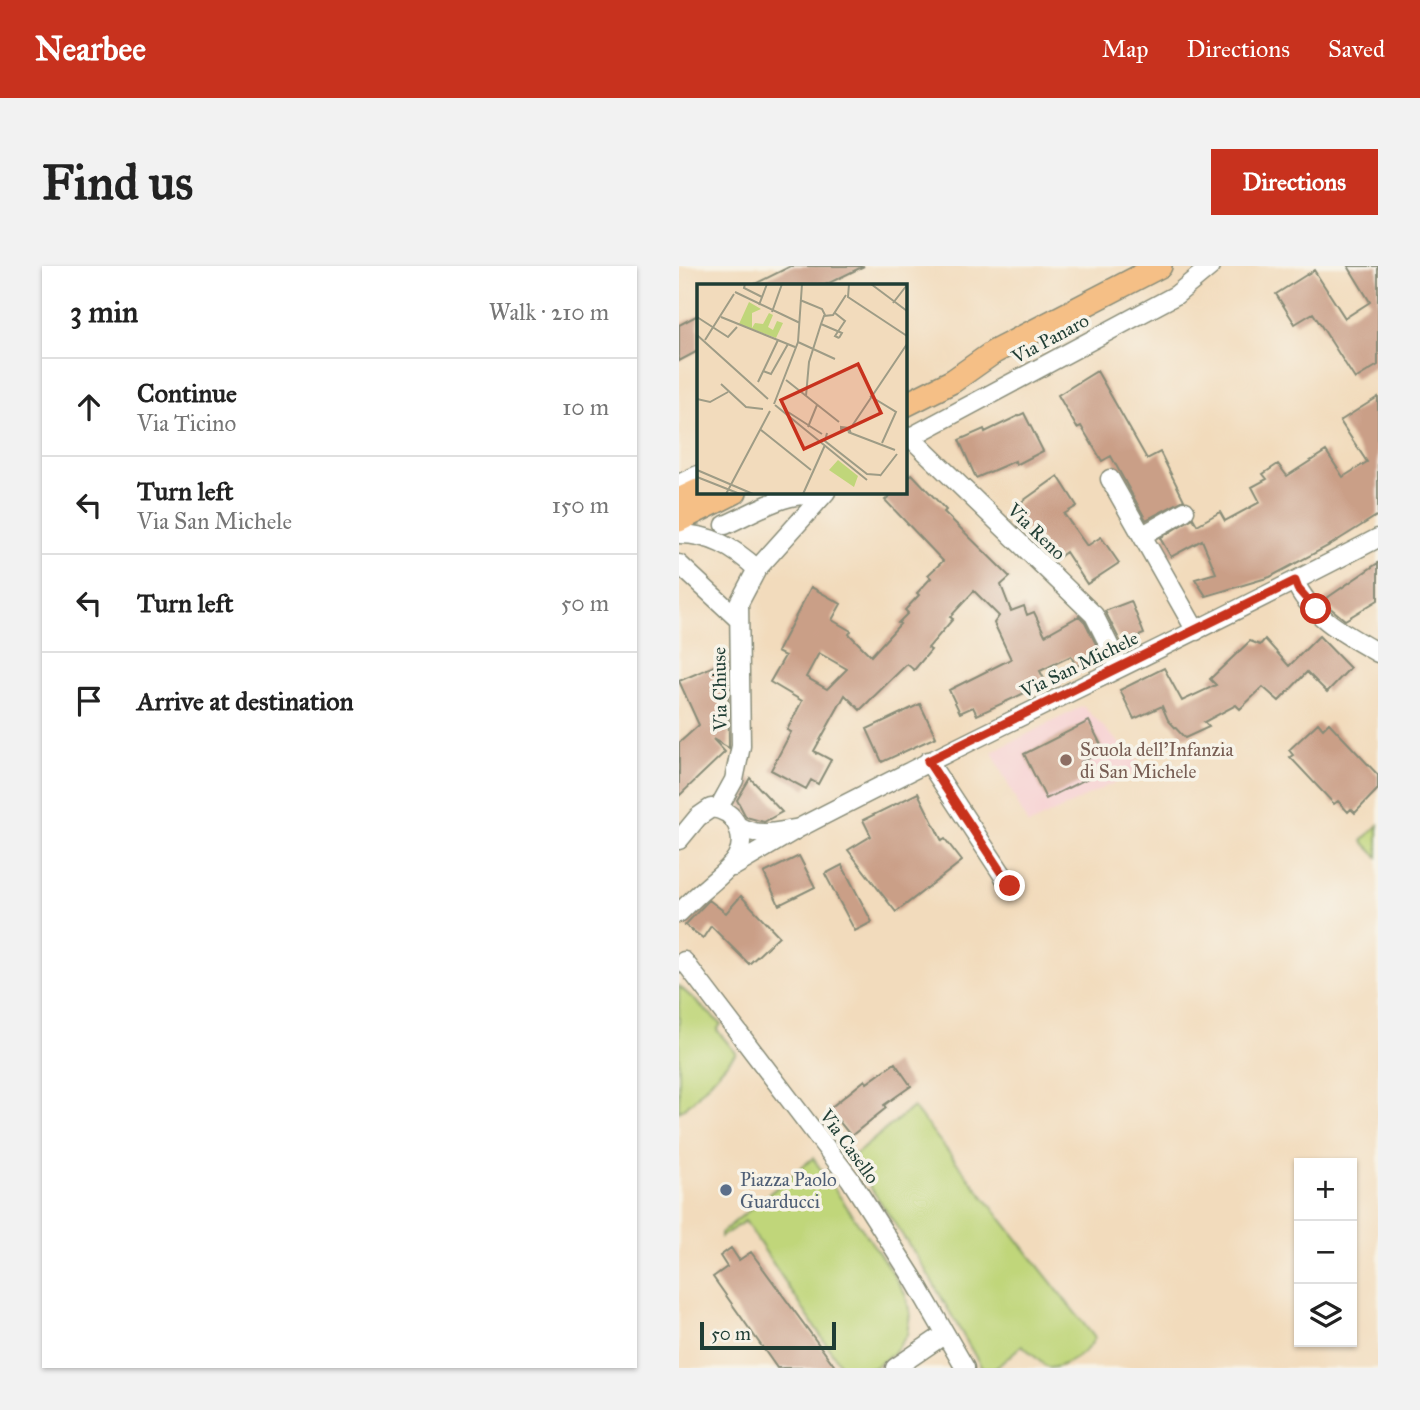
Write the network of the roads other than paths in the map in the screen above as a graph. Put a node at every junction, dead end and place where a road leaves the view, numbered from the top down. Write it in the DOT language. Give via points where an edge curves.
graph roads {
  1 [pos="1211,266"];
  2 [pos="1156,267"];
  3 [pos="993,352"];
  4 [pos="907,388"];
  5 [pos="907,404"];
  6 [pos="907,438"];
  7 [pos="697,475"];
  8 [pos="1110,480"];
  9 [pos="679,484"];
  10 [pos="697,491"];
  11 [pos="731,494"];
  12 [pos="801,494"];
  13 [pos="824,494"];
  14 [pos="679,500"];
  15 [pos="1185,511"];
  16 [pos="679,520"];
  17 [pos="725,525"];
  18 [pos="679,534"];
  19 [pos="1143,535"];
  20 [pos="1378,538"];
  21 [pos="679,565"];
  22 [pos="757,569"];
  23 [pos="1295,581"];
  24 [pos="738,619"];
  25 [pos="1196,631"];
  26 [pos="1378,653"];
  27 [pos="1120,667"];
  28 [pos="928,761"];
  29 [pos="718,809"];
  30 [pos="738,826"];
  31 [pos="799,828"];
  32 [pos="679,840"];
  33 [pos="724,872"];
  34 [pos="1010,886"];
  35 [pos="679,914"];
  36 [pos="681,955"];
  37 [pos="945,1334"];
  38 [pos="895,1368"];
  39 [pos="965,1368"];
  1 -- 6 [label="street, Via Panaro" via="1176,295"];
  2 -- 3 [label="main road"];
  3 -- 4 [label="main road"];
  3 -- 5 [label="main road" via="953,381"];
  6 -- 27 [label="street, Via Reno" via="1094,615"];
  7 -- 9 [label="street"];
  8 -- 19 [label="street"];
  10 -- 14 [label="main road"];
  11 -- 16 [label="main road"];
  12 -- 17 [label="street"];
  13 -- 22 [label="street"];
  15 -- 19 [label="street"];
  18 -- 22 [label="street" via="723,543"];
  19 -- 25 [label="street"];
  20 -- 23 [label="street, Via San Michele"];
  21 -- 24 [label="street"];
  22 -- 24 [label="street, Via Chiuse" via="742,595"];
  23 -- 25 [label="street, Via San Michele"];
  23 -- 26 [label="street" via="1332,624"];
  24 -- 29 [label="street, Via Chiuse" via="741,746 734,780"];
  25 -- 27 [label="street, Via San Michele"];
  27 -- 28 [label="street, Via San Michele"];
  28 -- 31 [label="street, Via San Michele"];
  28 -- 34 [label="street"];
  29 -- 30 [label="street"];
  29 -- 32 [label="street" via="704,812"];
  30 -- 31 [label="street, Via San Michele" via="754,834"];
  30 -- 33 [label="street" via="740,852"];
  31 -- 33 [label="street, Via San Michele"];
  33 -- 35 [label="street"];
  36 -- 37 [label="street, Via Casello" via="849,1179"];
  37 -- 38 [label="street"];
  37 -- 39 [label="street, Via Casello"];
}
